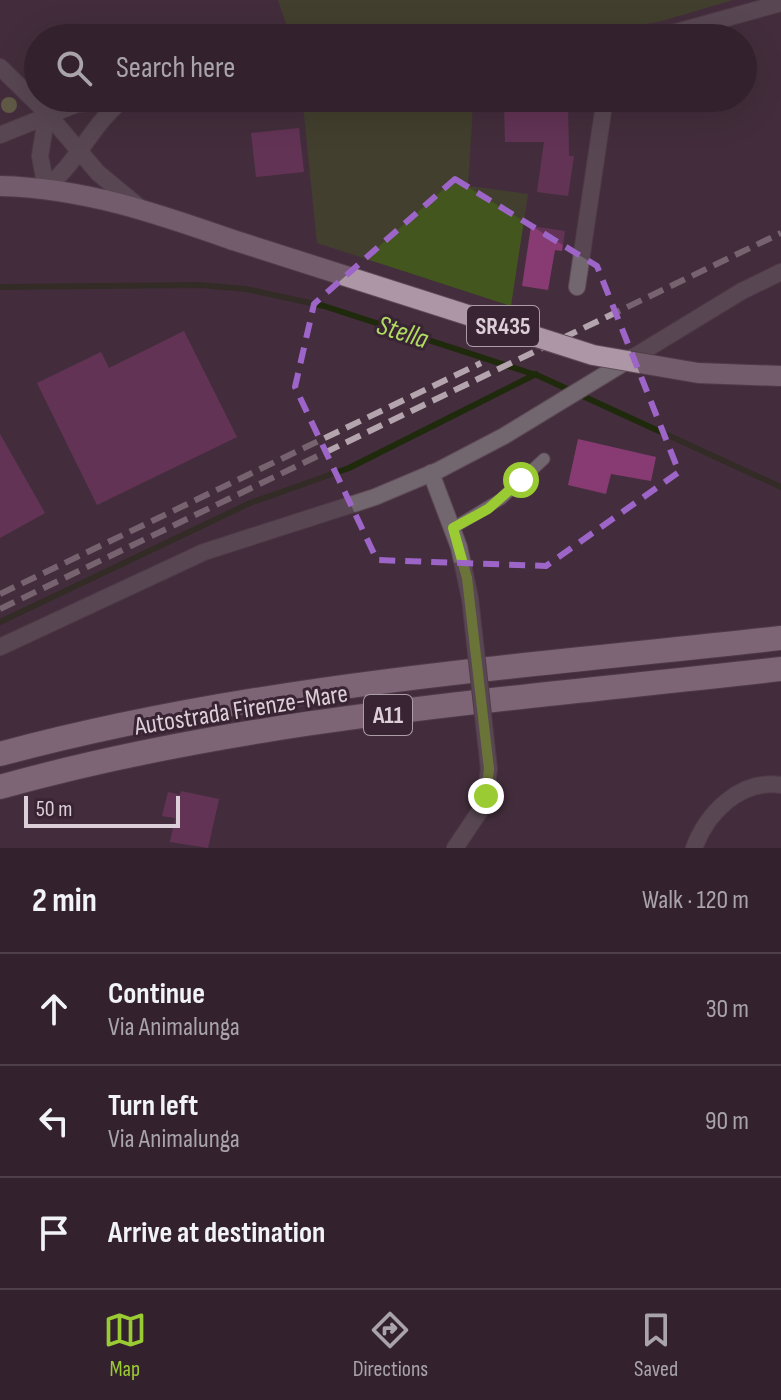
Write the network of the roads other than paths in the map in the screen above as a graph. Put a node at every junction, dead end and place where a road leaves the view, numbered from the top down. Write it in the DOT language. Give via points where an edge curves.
graph roads {
  1 [pos="781,3"];
  2 [pos="705,24"];
  3 [pos="0,67"];
  4 [pos="24,90"];
  5 [pos="50,112"];
  6 [pos="109,112"];
  7 [pos="603,112"];
  8 [pos="47,113"];
  9 [pos="0,135"];
  10 [pos="81,151"];
  11 [pos="0,186"];
  12 [pos="46,188"];
  13 [pos="139,207"];
  14 [pos="781,272"];
  15 [pos="577,287"];
  16 [pos="781,376"];
  17 [pos="544,459"];
  18 [pos="431,473"];
  19 [pos="453,528"];
  20 [pos="781,638"];
  21 [pos="0,647"];
  22 [pos="781,669"];
  23 [pos="0,754"];
  24 [pos="781,785"];
  25 [pos="0,787"];
  26 [pos="455,848"];
  27 [pos="694,848"];
  1 -- 2 [label="street"];
  3 -- 4 [label="street"];
  5 -- 8 [label="street"];
  6 -- 10 [label="street"];
  7 -- 15 [label="street"];
  8 -- 9 [label="street"];
  8 -- 10 [label="street"];
  8 -- 12 [label="street" via="40,156"];
  10 -- 12 [label="street"];
  10 -- 13 [label="street" via="98,173"];
  11 -- 12 [label="main road, SR435"];
  12 -- 13 [label="main road, SR435"];
  13 -- 16 [label="main road, SR435, bridge" via="593,355 698,373"];
  14 -- 18 [label="street" via="504,436"];
  17 -- 19 [label="lane" via="501,499"];
  18 -- 19 [label="street"];
  18 -- 21 [label="street" via="375,497 204,552"];
  19 -- 26 [label="street, bridge" via="470,598 489,769 484,805"];
  20 -- 23 [label="highway, Autostrada Firenze-Mare / A11" via="251,700"];
  22 -- 25 [label="highway, Autostrada Firenze-Mare / A11" via="251,731"];
  24 -- 27 [label="street" via="729,798 711,814"];
}
